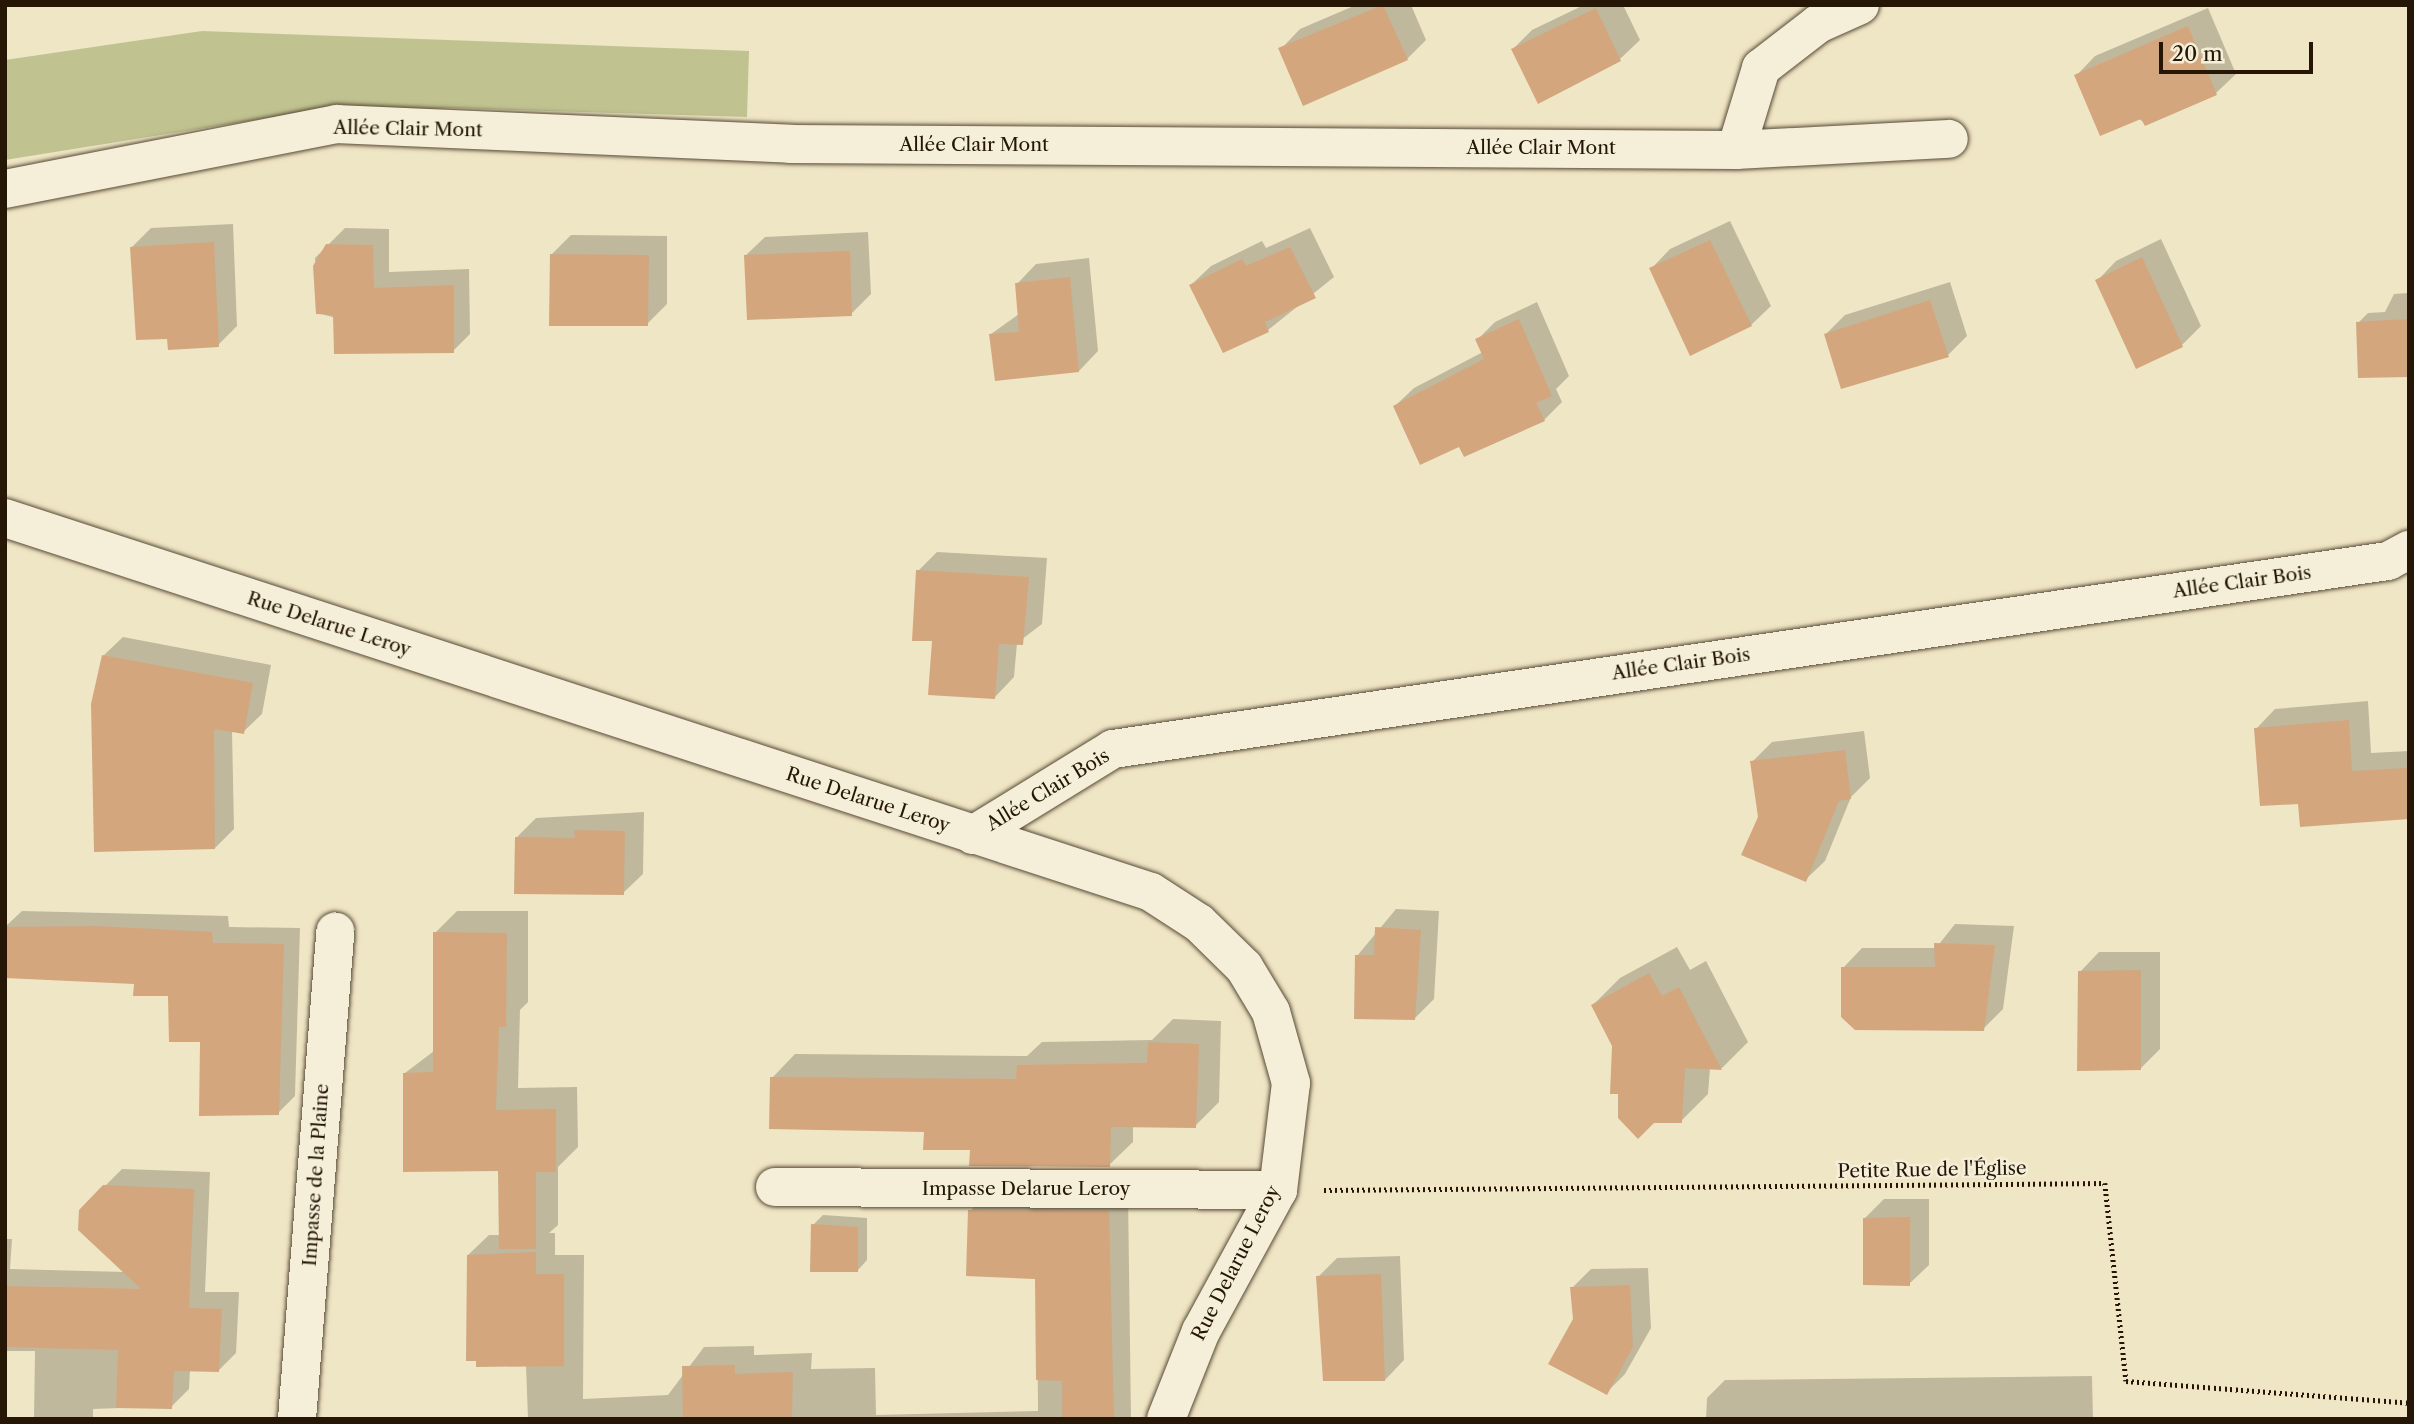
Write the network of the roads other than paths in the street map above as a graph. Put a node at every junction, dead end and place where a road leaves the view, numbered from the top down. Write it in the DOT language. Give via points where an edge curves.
graph roads {
  1 [pos="1860,5"];
  2 [pos="1950,139"];
  3 [pos="1737,149"];
  4 [pos="5,189"];
  5 [pos="5,518"];
  6 [pos="2409,550"];
  7 [pos="973,835"];
  8 [pos="335,931"];
  9 [pos="775,1187"];
  10 [pos="1278,1190"];
  11 [pos="297,1419"];
  12 [pos="1166,1419"];
  1 -- 3 [label="street" via="1818,24 1761,68"];
  2 -- 3 [label="street, Allée Clair Mont"];
  3 -- 4 [label="street, Allée Clair Mont" via="790,144 337,124"];
  5 -- 7 [label="street, Rue Delarue Leroy"];
  6 -- 7 [label="street, Allée Clair Bois" via="2388,561 1113,749"];
  7 -- 10 [label="street, Rue Delarue Leroy" via="1151,892 1199,923 1244,967 1271,1012 1292,1083"];
  8 -- 11 [label="street, Impasse de la Plaine"];
  9 -- 10 [label="street, Impasse Delarue Leroy"];
  10 -- 12 [label="street, Rue Delarue Leroy" via="1201,1331"];
}
